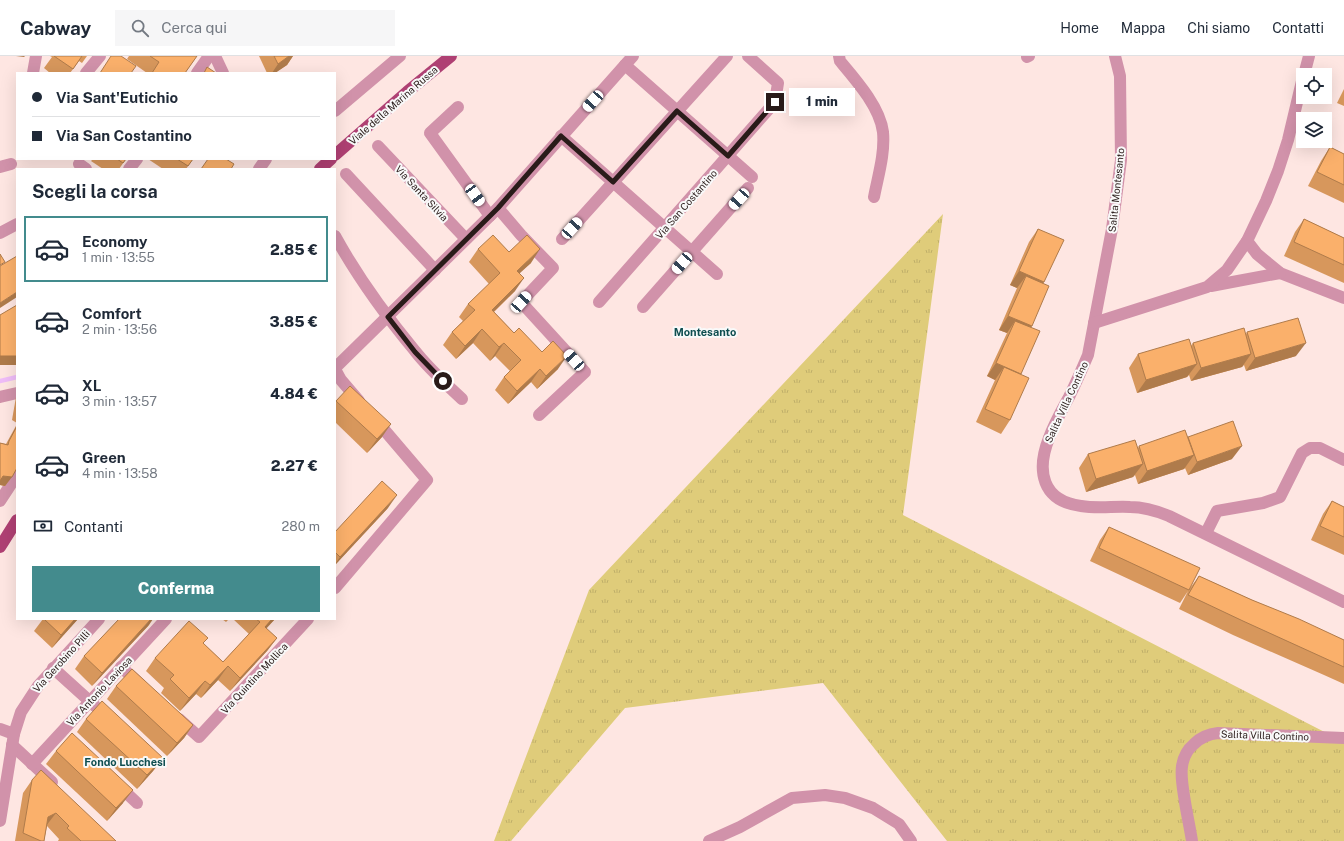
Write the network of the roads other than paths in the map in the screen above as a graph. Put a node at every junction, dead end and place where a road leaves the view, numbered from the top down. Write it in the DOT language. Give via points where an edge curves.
graph roads {
  1 [pos="36,56"];
  2 [pos="100,56"];
  3 [pos="209,56"];
  4 [pos="215,56"];
  5 [pos="399,56"];
  6 [pos="451,56"];
  7 [pos="633,56"];
  8 [pos="727,56"];
  9 [pos="839,56"];
  10 [pos="1116,56"];
  11 [pos="1310,56"];
  12 [pos="749,57"];
  13 [pos="625,65"];
  14 [pos="1306,68"];
  15 [pos="33,72"];
  16 [pos="87,72"];
  17 [pos="198,72"];
  18 [pos="223,72"];
  19 [pos="1296,104"];
  20 [pos="458,107"];
  21 [pos="336,110"];
  22 [pos="677,111"];
  23 [pos="561,136"];
  24 [pos="378,146"];
  25 [pos="336,154"];
  26 [pos="728,156"];
  27 [pos="330,160"];
  28 [pos="321,168"];
  29 [pos="346,174"];
  30 [pos="613,182"];
  31 [pos="874,197"];
  32 [pos="494,212"];
  33 [pos="16,225"];
  34 [pos="665,228"];
  35 [pos="0,234"];
  36 [pos="336,238"];
  37 [pos="466,239"];
  38 [pos="562,239"];
  39 [pos="1247,241"];
  40 [pos="692,252"];
  41 [pos="436,270"];
  42 [pos="1280,273"];
  43 [pos="717,274"];
  44 [pos="1207,287"];
  45 [pos="1344,298"];
  46 [pos="599,302"];
  47 [pos="643,308"];
  48 [pos="388,317"];
  49 [pos="1094,323"];
  50 [pos="336,368"];
  51 [pos="336,371"];
  52 [pos="16,393"];
  53 [pos="0,396"];
  54 [pos="462,399"];
  55 [pos="539,415"];
  56 [pos="1344,460"];
  57 [pos="16,477"];
  58 [pos="0,501"];
  59 [pos="16,522"];
  60 [pos="1206,533"];
  61 [pos="0,548"];
  62 [pos="336,587"];
  63 [pos="1344,602"];
  64 [pos="98,620"];
  65 [pos="164,620"];
  66 [pos="307,620"];
  67 [pos="121,667"];
  68 [pos="53,668"];
  69 [pos="149,692"];
  70 [pos="90,701"];
  71 [pos="101,711"];
  72 [pos="171,712"];
  73 [pos="0,729"];
  74 [pos="1344,738"];
  75 [pos="13,739"];
  76 [pos="32,764"];
  77 [pos="108,776"];
  78 [pos="61,790"];
  79 [pos="137,803"];
  80 [pos="0,821"];
  81 [pos="709,841"];
  82 [pos="911,841"];
  83 [pos="1192,841"];
  1 -- 15 [label="street"];
  2 -- 16 [label="street"];
  3 -- 17 [label="street"];
  4 -- 18 [label="street"];
  5 -- 21 [label="street"];
  6 -- 25 [label="main road, Viale della Marina Russa"];
  7 -- 13 [label="street"];
  8 -- 22 [label="street"];
  9 -- 31 [label="street" via="872,105 883,132 882,158"];
  10 -- 49 [label="street, Salita Montesanto" via="1120,76 1121,160 1112,229"];
  11 -- 14 [label="street"];
  12 -- 26 [label="street, Via San Costantino" via="778,83 775,102"];
  13 -- 22 [label="street"];
  13 -- 23 [label="street"];
  19 -- 39 [label="street" via="1278,171"];
  20 -- 32 [label="street" via="430,133"];
  22 -- 26 [label="street"];
  22 -- 30 [label="street"];
  23 -- 30 [label="street"];
  23 -- 32 [label="street"];
  24 -- 37 [label="street, Via Santa Silvia"];
  26 -- 34 [label="street, Via San Costantino"];
  26 -- 40 [label="street" via="750,182"];
  27 -- 28 [label="main road"];
  29 -- 41 [label="street"];
  30 -- 34 [label="street"];
  30 -- 38 [label="street"];
  32 -- 37 [label="street"];
  32 -- 55 [label="street" via="553,268 521,302 584,372"];
  33 -- 35 [label="street"];
  34 -- 40 [label="street"];
  34 -- 46 [label="street, Via San Costantino"];
  36 -- 48 [label="street"];
  37 -- 41 [label="street"];
  39 -- 42 [label="street" via="1260,257"];
  39 -- 44 [label="street" via="1227,270"];
  40 -- 43 [label="street"];
  40 -- 47 [label="street"];
  41 -- 48 [label="street"];
  42 -- 44 [label="street"];
  42 -- 45 [label="street"];
  44 -- 49 [label="street"];
  48 -- 50 [label="street"];
  48 -- 54 [label="street" via="433,372"];
  49 -- 60 [label="street, Salita Villa Contino" via="1088,355 1081,373 1049,437 1042,462 1046,485 1051,494 1069,504 1094,508 1144,509 1169,516"];
  51 -- 62 [label="street" via="341,380 427,480"];
  52 -- 53 [label="street"];
  56 -- 60 [label="street" via="1320,448 1310,448 1302,453 1280,497 1263,503 1217,511"];
  57 -- 58 [label="street"];
  59 -- 61 [label="main road"];
  60 -- 63 [label="street, Salita Villa Contino"];
  64 -- 68 [label="street, Via Gerobino Pilli"];
  65 -- 67 [label="street, Via Antonio Laviosa"];
  66 -- 72 [label="street, Via Quintino Mollica" via="199,737"];
  67 -- 69 [label="street"];
  67 -- 70 [label="street, Via Antonio Laviosa"];
  68 -- 70 [label="street"];
  68 -- 75 [label="street, Via Gerobino Pilli" via="27,700"];
  70 -- 71 [label="street"];
  70 -- 76 [label="street, Via Antonio Laviosa" via="65,734"];
  73 -- 75 [label="street"];
  74 -- 83 [label="street, Salita Villa Contino" via="1218,733 1196,742 1184,756 1181,769"];
  75 -- 76 [label="street"];
  75 -- 80 [label="street, Via Gerobino Pilli"];
  76 -- 78 [label="street"];
  77 -- 79 [label="street"];
  81 -- 82 [label="street" via="792,798 825,795 845,798 873,808 899,824"];
}
